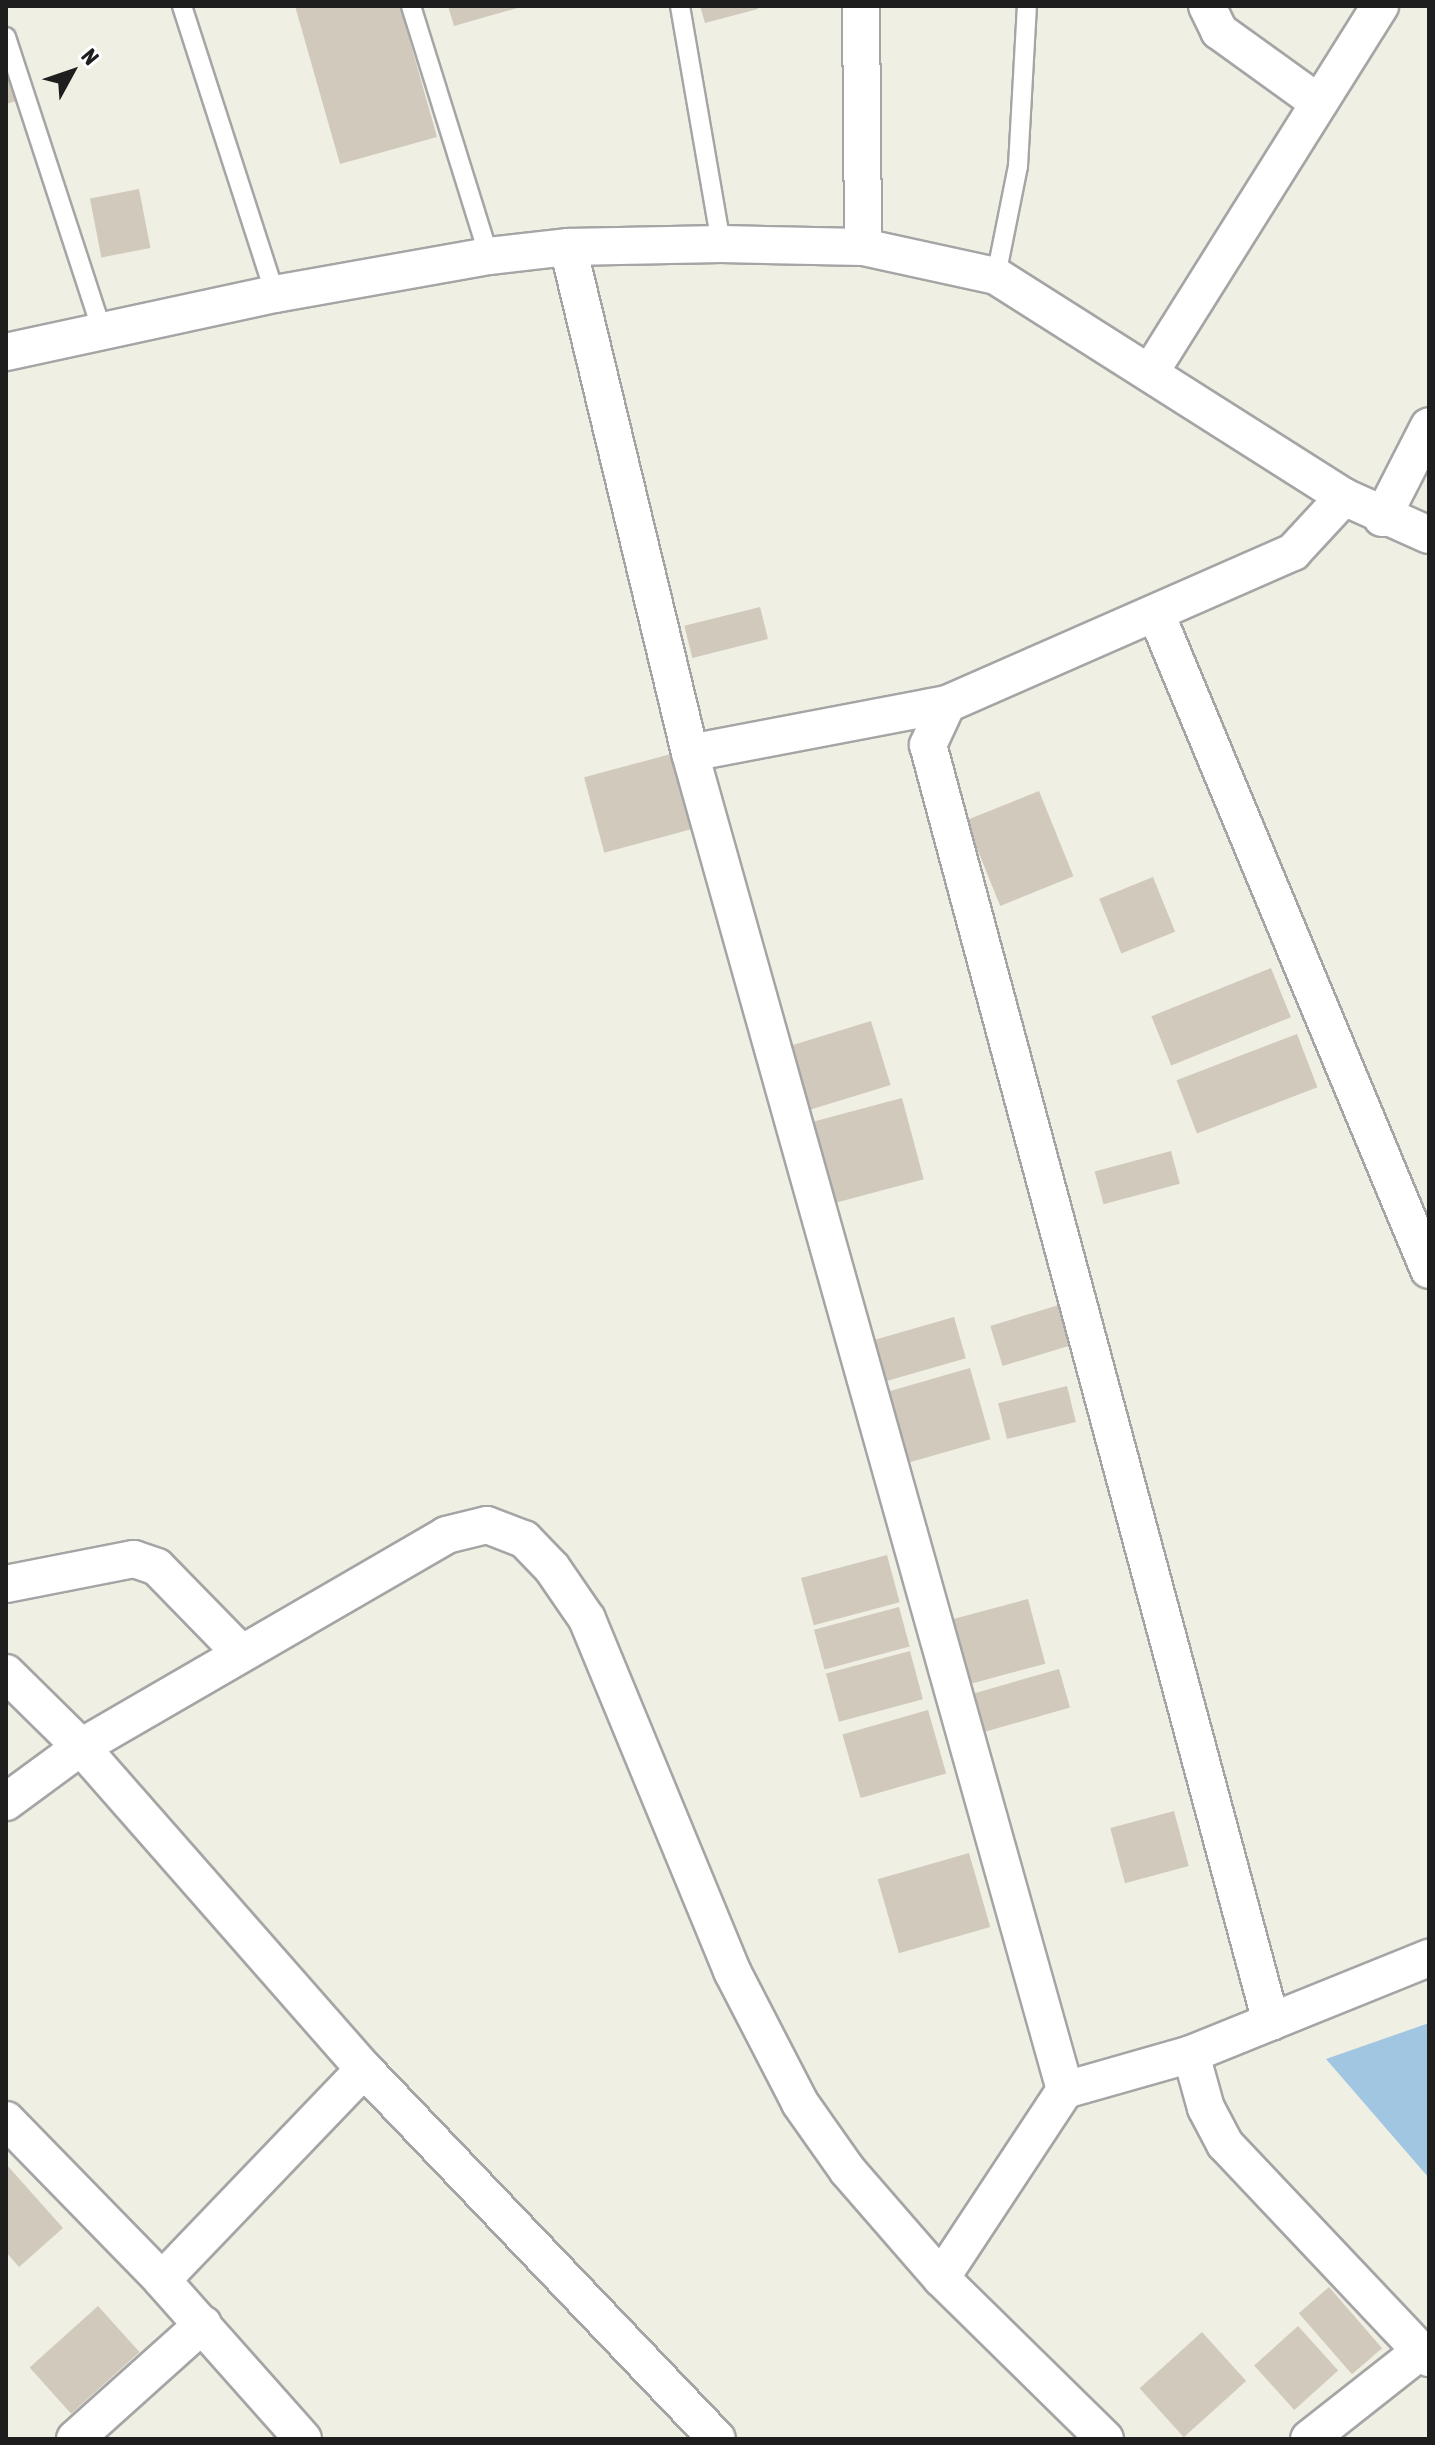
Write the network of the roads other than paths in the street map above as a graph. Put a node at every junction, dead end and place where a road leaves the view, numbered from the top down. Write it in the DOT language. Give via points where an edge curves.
graph roads {
  1 [pos="182,6"];
  2 [pos="411,6"];
  3 [pos="680,6"];
  4 [pos="861,6"];
  5 [pos="1027,6"];
  6 [pos="1207,6"];
  7 [pos="1380,6"];
  8 [pos="6,37"];
  9 [pos="1319,103"];
  10 [pos="721,244"];
  11 [pos="568,247"];
  12 [pos="863,247"];
  13 [pos="489,256"];
  14 [pos="996,276"];
  15 [pos="275,294"];
  16 [pos="102,331"];
  17 [pos="6,352"];
  18 [pos="1151,371"];
  19 [pos="1429,426"];
  20 [pos="1344,497"];
  21 [pos="1382,518"];
  22 [pos="1429,535"];
  23 [pos="1157,616"];
  24 [pos="947,704"];
  25 [pos="690,753"];
  26 [pos="1429,1270"];
  27 [pos="6,1584"];
  28 [pos="240,1652"];
  29 [pos="6,1673"];
  30 [pos="81,1747"];
  31 [pos="6,1802"];
  32 [pos="1429,1958"];
  33 [pos="1271,2022"];
  34 [pos="1191,2054"];
  35 [pos="364,2069"];
  36 [pos="1065,2090"];
  37 [pos="6,2120"];
  38 [pos="941,2278"];
  39 [pos="162,2280"];
  40 [pos="203,2324"];
  41 [pos="1425,2354"];
  42 [pos="75,2439"];
  43 [pos="303,2439"];
  44 [pos="717,2439"];
  45 [pos="1105,2439"];
  46 [pos="1309,2439"];
  1 -- 15 [label="lane"];
  2 -- 13 [label="lane"];
  3 -- 10 [label="lane"];
  4 -- 12 [label="street"];
  5 -- 14 [label="lane" via="1018,166"];
  6 -- 9 [label="street" via="1219,31"];
  7 -- 9 [label="street"];
  8 -- 16 [label="lane"];
  9 -- 18 [label="street"];
  10 -- 11 [label="street"];
  10 -- 12 [label="street"];
  11 -- 13 [label="street"];
  11 -- 25 [label="street"];
  12 -- 14 [label="street"];
  13 -- 15 [label="street"];
  14 -- 18 [label="street"];
  15 -- 16 [label="street"];
  16 -- 17 [label="street"];
  18 -- 20 [label="street"];
  19 -- 21 [label="street"];
  20 -- 21 [label="street"];
  20 -- 23 [label="street" via="1293,552"];
  21 -- 22 [label="street"];
  23 -- 24 [label="street"];
  23 -- 26 [label="street"];
  24 -- 25 [label="street"];
  24 -- 33 [label="street" via="928,745"];
  25 -- 36 [label="street"];
  27 -- 28 [label="street" via="134,1559 157,1567"];
  28 -- 30 [label="street"];
  28 -- 38 [label="street" via="446,1535 487,1525 524,1539 552,1568 587,1619 732,1971 800,2103 848,2171"];
  29 -- 30 [label="street"];
  30 -- 31 [label="street"];
  30 -- 35 [label="street"];
  32 -- 33 [label="street"];
  33 -- 34 [label="street"];
  34 -- 36 [label="street"];
  34 -- 41 [label="street" via="1206,2108 1225,2144"];
  35 -- 39 [label="street"];
  35 -- 44 [label="street"];
  36 -- 38 [label="street"];
  37 -- 39 [label="street"];
  38 -- 45 [label="street"];
  39 -- 40 [label="street"];
  40 -- 42 [label="street"];
  40 -- 43 [label="street"];
  41 -- 46 [label="street"];
}
